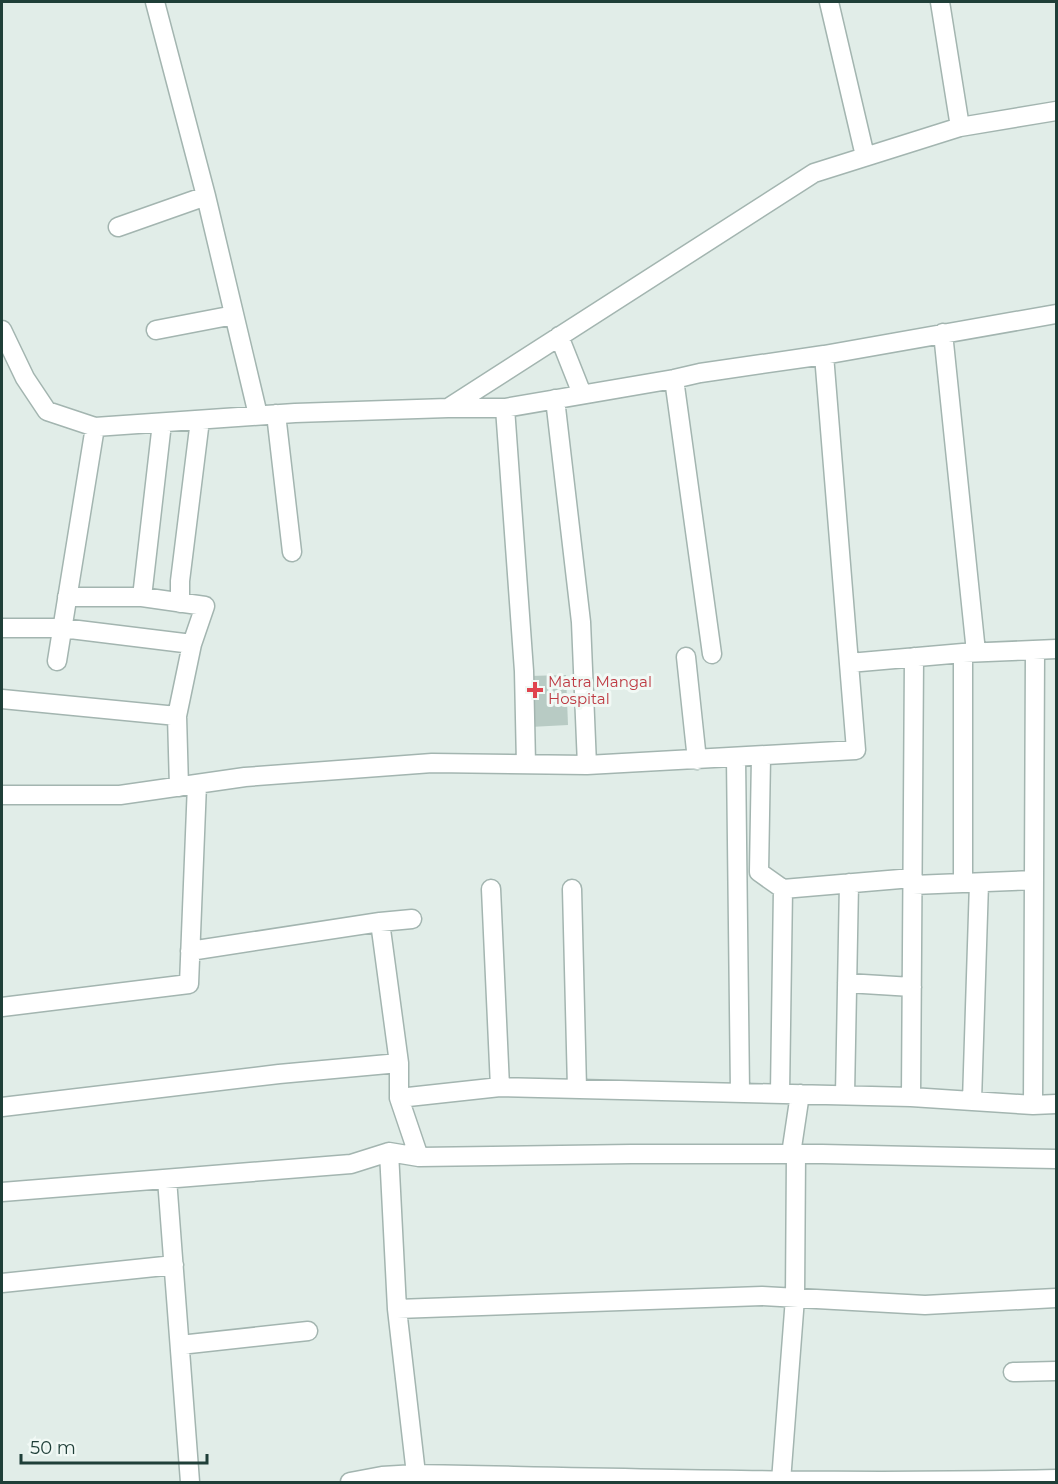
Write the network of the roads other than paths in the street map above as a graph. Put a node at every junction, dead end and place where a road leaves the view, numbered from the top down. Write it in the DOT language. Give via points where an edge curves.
graph roads {
  1 [pos="829,2"];
  2 [pos="940,2"];
  3 [pos="160,3"];
  4 [pos="1056,111"];
  5 [pos="960,127"];
  6 [pos="865,156"];
  7 [pos="206,196"];
  8 [pos="118,227"];
  9 [pos="1056,314"];
  10 [pos="234,315"];
  11 [pos="2,330"];
  12 [pos="156,330"];
  13 [pos="943,333"];
  14 [pos="559,336"];
  15 [pos="824,355"];
  16 [pos="674,379"];
  17 [pos="582,394"];
  18 [pos="555,399"];
  19 [pos="448,408"];
  20 [pos="505,408"];
  21 [pos="267,415"];
  22 [pos="200,420"];
  23 [pos="162,423"];
  24 [pos="95,428"];
  25 [pos="292,552"];
  26 [pos="67,597"];
  27 [pos="142,597"];
  28 [pos="180,603"];
  29 [pos="2,628"];
  30 [pos="62,628"];
  31 [pos="192,644"];
  32 [pos="1056,649"];
  33 [pos="1035,650"];
  34 [pos="969,653"];
  35 [pos="712,654"];
  36 [pos="686,657"];
  37 [pos="914,657"];
  38 [pos="57,661"];
  39 [pos="849,663"];
  40 [pos="2,699"];
  41 [pos="177,716"];
  42 [pos="761,757"];
  43 [pos="736,758"];
  44 [pos="697,760"];
  45 [pos="526,764"];
  46 [pos="587,765"];
  47 [pos="188,785"];
  48 [pos="2,795"];
  49 [pos="1034,880"];
  50 [pos="913,881"];
  51 [pos="849,883"];
  52 [pos="971,883"];
  53 [pos="491,889"];
  54 [pos="572,889"];
  55 [pos="783,889"];
  56 [pos="412,919"];
  57 [pos="380,922"];
  58 [pos="190,951"];
  59 [pos="847,983"];
  60 [pos="912,987"];
  61 [pos="2,1007"];
  62 [pos="399,1063"];
  63 [pos="500,1087"];
  64 [pos="577,1088"];
  65 [pos="740,1092"];
  66 [pos="780,1093"];
  67 [pos="800,1094"];
  68 [pos="845,1095"];
  69 [pos="911,1097"];
  70 [pos="399,1098"];
  71 [pos="972,1101"];
  72 [pos="1056,1104"];
  73 [pos="1033,1106"];
  74 [pos="2,1107"];
  75 [pos="389,1152"];
  76 [pos="793,1154"];
  77 [pos="418,1156"];
  78 [pos="1056,1159"];
  79 [pos="167,1179"];
  80 [pos="2,1192"];
  81 [pos="174,1264"];
  82 [pos="2,1283"];
  83 [pos="795,1298"];
  84 [pos="1056,1298"];
  85 [pos="397,1308"];
  86 [pos="308,1331"];
  87 [pos="180,1345"];
  88 [pos="1056,1371"];
  89 [pos="1013,1372"];
  90 [pos="416,1473"];
  91 [pos="383,1479"];
  92 [pos="1056,1479"];
  93 [pos="781,1480"];
  94 [pos="190,1482"];
  95 [pos="350,1482"];
  96 [pos="956,1482"];
  1 -- 6 [label="street"];
  2 -- 5 [label="street"];
  3 -- 7 [label="street"];
  4 -- 5 [label="street"];
  5 -- 6 [label="street"];
  6 -- 14 [label="street" via="814,173"];
  7 -- 8 [label="street"];
  7 -- 10 [label="street"];
  9 -- 13 [label="street"];
  10 -- 12 [label="street"];
  10 -- 21 [label="street"];
  11 -- 24 [label="street" via="25,378 47,411"];
  13 -- 15 [label="street"];
  13 -- 34 [label="street"];
  14 -- 17 [label="street"];
  14 -- 19 [label="street"];
  15 -- 16 [label="street"];
  15 -- 39 [label="street"];
  16 -- 17 [label="street"];
  16 -- 35 [label="street"];
  17 -- 18 [label="street"];
  18 -- 20 [label="street"];
  18 -- 46 [label="street" via="581,622"];
  19 -- 20 [label="street"];
  19 -- 21 [label="street"];
  20 -- 45 [label="street" via="524,671"];
  21 -- 22 [label="street"];
  21 -- 25 [label="street"];
  22 -- 23 [label="street"];
  22 -- 28 [label="street"];
  23 -- 24 [label="street"];
  23 -- 27 [label="street"];
  24 -- 26 [label="street"];
  26 -- 27 [label="street"];
  26 -- 30 [label="street"];
  27 -- 28 [label="street"];
  28 -- 31 [label="street" via="205,606"];
  29 -- 30 [label="street"];
  30 -- 31 [label="street"];
  30 -- 38 [label="street"];
  31 -- 41 [label="street"];
  32 -- 33 [label="street"];
  33 -- 34 [label="street"];
  33 -- 49 [label="street"];
  34 -- 37 [label="street"];
  34 -- 52 [label="street"];
  36 -- 44 [label="street"];
  37 -- 39 [label="street"];
  37 -- 50 [label="street"];
  39 -- 42 [label="street" via="856,750"];
  40 -- 41 [label="street"];
  41 -- 47 [label="street"];
  42 -- 43 [label="street"];
  42 -- 55 [label="street" via="759,872"];
  43 -- 44 [label="street"];
  43 -- 65 [label="street"];
  44 -- 46 [label="street"];
  45 -- 46 [label="street"];
  45 -- 47 [label="street" via="432,763"];
  47 -- 48 [label="street" via="120,795"];
  47 -- 58 [label="street"];
  49 -- 52 [label="street"];
  49 -- 73 [label="street"];
  50 -- 51 [label="street"];
  50 -- 52 [label="street"];
  50 -- 60 [label="street"];
  51 -- 55 [label="street"];
  51 -- 59 [label="street"];
  52 -- 71 [label="street"];
  53 -- 63 [label="street"];
  54 -- 64 [label="street"];
  55 -- 66 [label="street"];
  56 -- 57 [label="street"];
  57 -- 58 [label="street"];
  57 -- 62 [label="street"];
  58 -- 61 [label="street" via="189,984"];
  59 -- 60 [label="street"];
  59 -- 68 [label="street"];
  60 -- 69 [label="street"];
  62 -- 70 [label="street"];
  62 -- 74 [label="street"];
  63 -- 64 [label="street"];
  63 -- 70 [label="street"];
  64 -- 65 [label="street"];
  65 -- 66 [label="street"];
  66 -- 67 [label="street"];
  67 -- 68 [label="street"];
  67 -- 76 [label="street"];
  68 -- 69 [label="street"];
  69 -- 71 [label="street"];
  70 -- 77 [label="street"];
  71 -- 73 [label="street"];
  72 -- 73 [label="street"];
  75 -- 77 [label="street"];
  75 -- 79 [label="street" via="351,1164"];
  75 -- 85 [label="street"];
  76 -- 77 [label="street"];
  76 -- 78 [label="street"];
  76 -- 83 [label="street"];
  79 -- 80 [label="street"];
  79 -- 81 [label="street"];
  81 -- 82 [label="street"];
  81 -- 87 [label="street"];
  83 -- 84 [label="street" via="925,1305"];
  83 -- 85 [label="street"];
  83 -- 93 [label="street"];
  85 -- 90 [label="street"];
  86 -- 87 [label="street"];
  87 -- 94 [label="street"];
  88 -- 89 [label="street"];
  90 -- 91 [label="street"];
  90 -- 93 [label="street"];
  91 -- 95 [label="street"];
  92 -- 96 [label="street"];
  93 -- 96 [label="street"];
}
